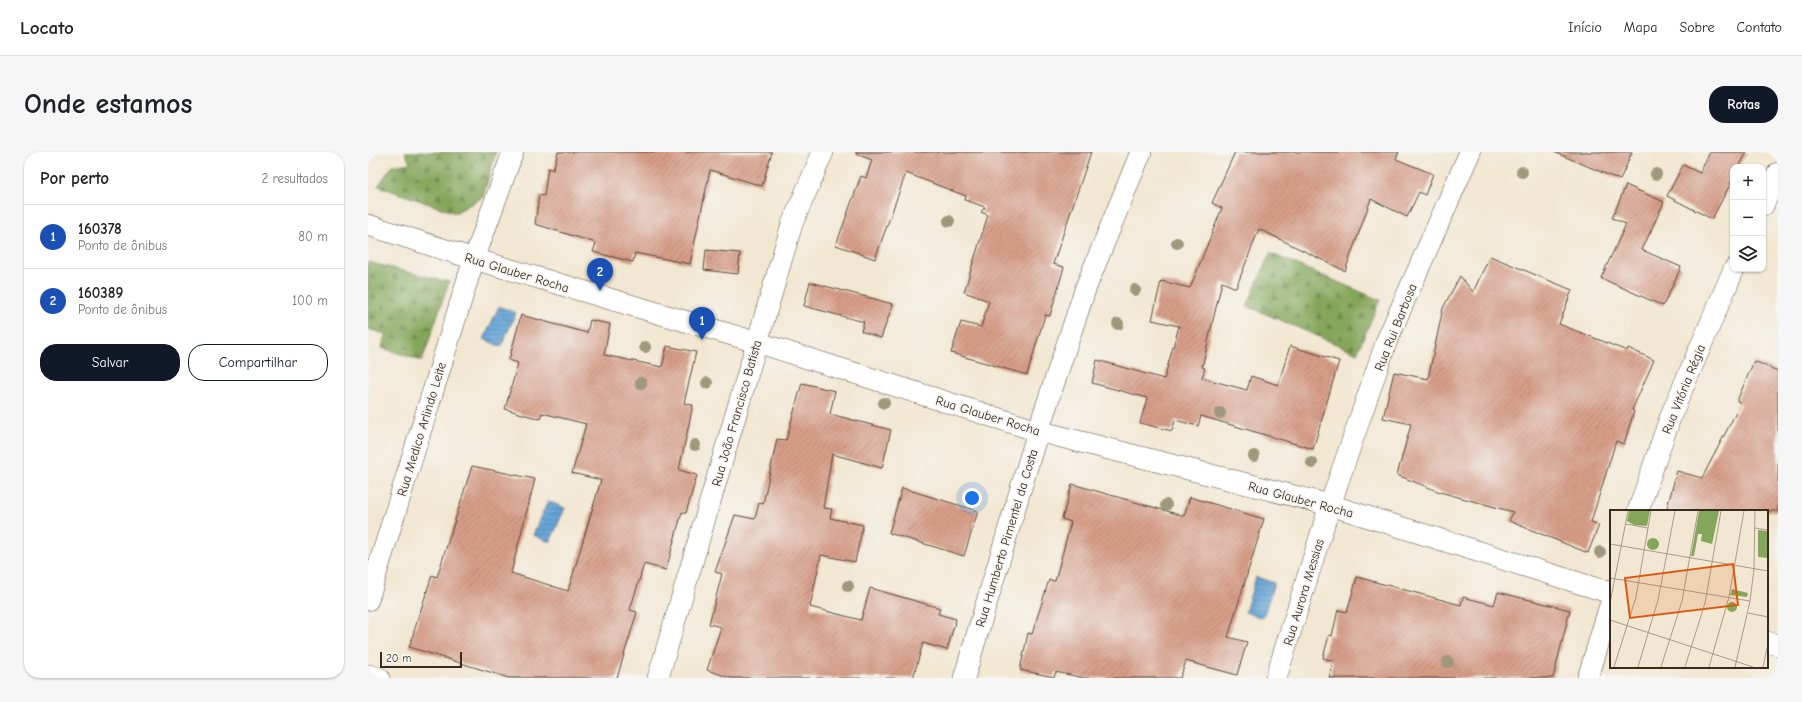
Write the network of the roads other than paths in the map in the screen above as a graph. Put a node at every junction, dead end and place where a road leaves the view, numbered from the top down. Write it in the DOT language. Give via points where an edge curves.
graph roads {
  1 [pos="513,152"];
  2 [pos="823,152"];
  3 [pos="1141,152"];
  4 [pos="1470,152"];
  5 [pos="1778,173"];
  6 [pos="1766,200"];
  7 [pos="368,225"];
  8 [pos="474,259"];
  9 [pos="1733,272"];
  10 [pos="756,342"];
  11 [pos="1038,431"];
  12 [pos="1330,505"];
  13 [pos="1638,510"];
  14 [pos="1610,593"];
  15 [pos="368,600"];
  16 [pos="1610,605"];
  17 [pos="1768,642"];
  18 [pos="1778,645"];
  19 [pos="368,675"];
  20 [pos="378,678"];
  21 [pos="658,678"];
  22 [pos="964,678"];
  23 [pos="1276,678"];
  24 [pos="1588,678"];
  1 -- 8 [label="street, Rua Medico Arlindo Leite"];
  2 -- 10 [label="street, Rua João Francisco Batista" via="792,224"];
  3 -- 11 [label="street, Rua Humberto Pimentel da Costa" via="1086,287"];
  4 -- 12 [label="street, Rua Rui Barbosa" via="1387,340"];
  5 -- 6 [label="street"];
  7 -- 8 [label="street, Rua Glauber Rocha"];
  8 -- 10 [label="street, Rua Glauber Rocha"];
  8 -- 15 [label="street, Rua Medico Arlindo Leite"];
  9 -- 13 [label="street, Rua Vitória Régia" via="1671,415"];
  10 -- 11 [label="street, Rua Glauber Rocha"];
  10 -- 21 [label="street, Rua João Francisco Batista"];
  11 -- 12 [label="street, Rua Glauber Rocha"];
  11 -- 22 [label="street, Rua Humberto Pimentel da Costa"];
  12 -- 14 [label="street, Rua Glauber Rocha"];
  12 -- 23 [label="street, Rua Aurora Messias"];
  16 -- 24 [label="street"];
  17 -- 18 [label="street"];
  19 -- 20 [label="street"];
}
